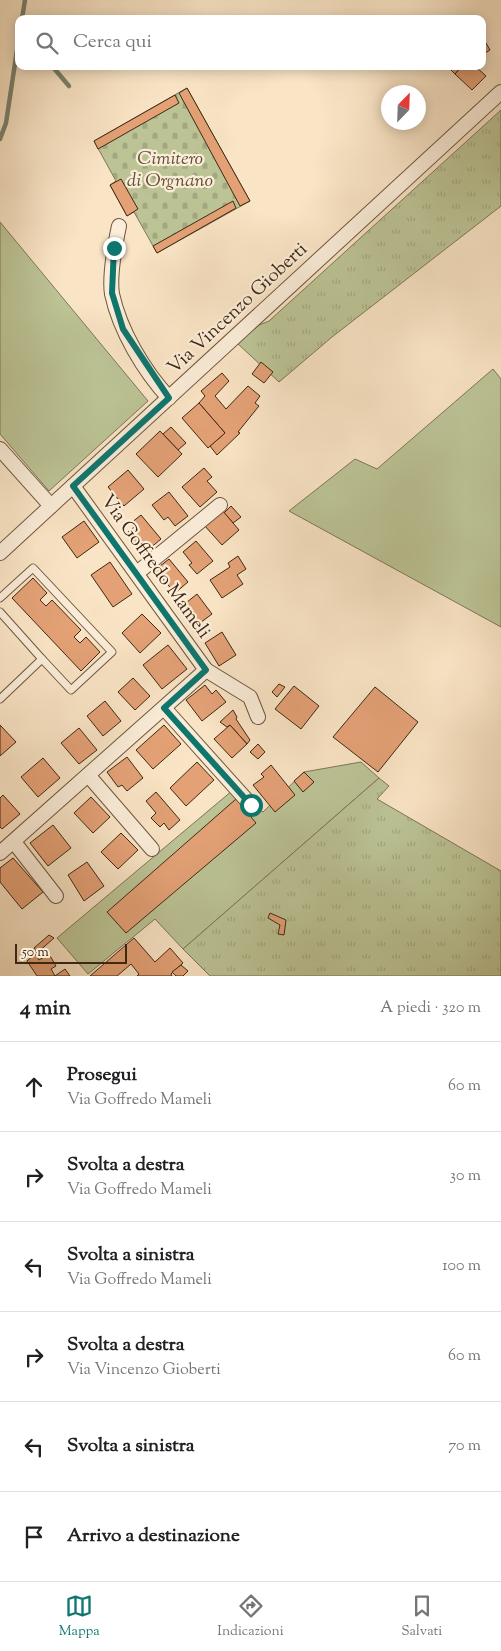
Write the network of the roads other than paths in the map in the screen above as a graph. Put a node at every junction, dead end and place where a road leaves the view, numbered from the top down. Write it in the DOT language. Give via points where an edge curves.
graph roads {
  1 [pos="501,92"];
  2 [pos="119,226"];
  3 [pos="169,398"];
  4 [pos="0,449"];
  5 [pos="73,486"];
  6 [pos="220,505"];
  7 [pos="51,506"];
  8 [pos="0,553"];
  9 [pos="137,573"];
  10 [pos="0,598"];
  11 [pos="0,612"];
  12 [pos="42,659"];
  13 [pos="206,670"];
  14 [pos="0,699"];
  15 [pos="164,708"];
  16 [pos="258,717"];
  17 [pos="88,775"];
  18 [pos="251,805"];
  19 [pos="14,842"];
  20 [pos="152,849"];
  21 [pos="0,853"];
  22 [pos="56,896"];
  1 -- 3 [label="street, Via Vincenzo Gioberti"];
  2 -- 3 [label="street" via="114,248 112,293 123,329"];
  3 -- 5 [label="street, Via Vincenzo Gioberti"];
  4 -- 7 [label="street"];
  5 -- 7 [label="street, Via Vincenzo Gioberti"];
  5 -- 9 [label="street, Via Goffredo Mameli"];
  6 -- 9 [label="street"];
  7 -- 8 [label="street, Via Vincenzo Gioberti"];
  9 -- 13 [label="street, Via Goffredo Mameli"];
  10 -- 12 [label="lane" via="32,568 112,652 71,690"];
  11 -- 12 [label="lane"];
  12 -- 14 [label="lane"];
  13 -- 15 [label="street"];
  13 -- 16 [label="street, Via Goffredo Mameli" via="250,697"];
  15 -- 17 [label="street"];
  15 -- 18 [label="street"];
  17 -- 19 [label="street"];
  17 -- 20 [label="street"];
  19 -- 21 [label="street"];
  19 -- 22 [label="street"];
}
